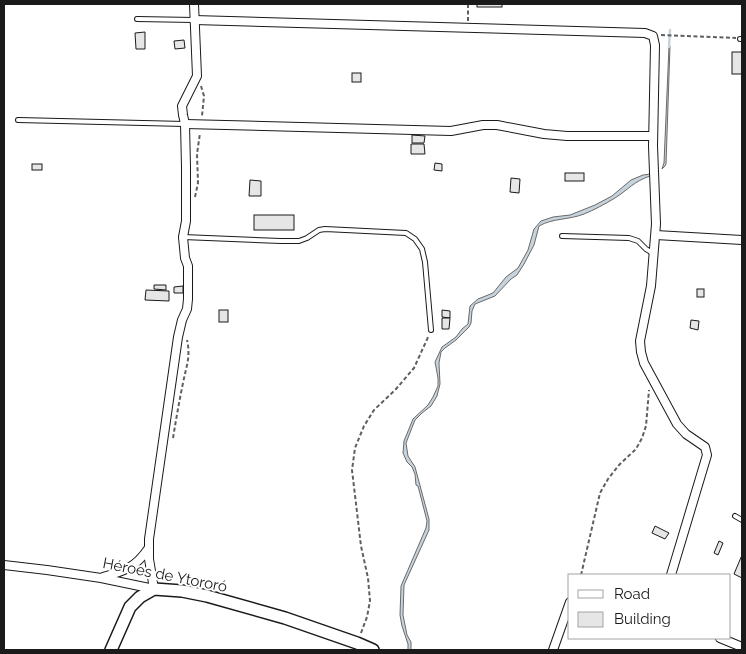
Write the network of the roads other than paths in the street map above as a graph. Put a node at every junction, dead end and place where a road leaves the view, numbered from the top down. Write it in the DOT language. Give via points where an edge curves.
graph roads {
  1 [pos="194,4"];
  2 [pos="137,20"];
  3 [pos="194,20"];
  4 [pos="18,120"];
  5 [pos="185,124"];
  6 [pos="653,136"];
  7 [pos="656,235"];
  8 [pos="562,236"];
  9 [pos="184,237"];
  10 [pos="742,240"];
  11 [pos="654,254"];
  12 [pos="431,330"];
  13 [pos="735,516"];
  14 [pos="742,520"];
  15 [pos="148,550"];
  16 [pos="4,565"];
  17 [pos="671,574"];
  18 [pos="101,578"];
  19 [pos="154,589"];
  20 [pos="568,608"];
  21 [pos="722,639"];
  22 [pos="742,647"];
  23 [pos="111,650"];
  24 [pos="373,650"];
  25 [pos="553,650"];
  1 -- 3 [label="street"];
  2 -- 3 [label="lane"];
  3 -- 5 [label="street" via="197,76 182,106"];
  3 -- 6 [label="street" via="645,33 653,36 655,45"];
  4 -- 5 [label="lane"];
  5 -- 6 [label="street" via="451,131 497,125 567,136"];
  5 -- 9 [label="street"];
  6 -- 7 [label="street"];
  7 -- 10 [label="street"];
  7 -- 11 [label="street"];
  8 -- 11 [label="lane" via="629,238"];
  9 -- 12 [label="lane" via="299,241 325,229 406,233 422,248"];
  9 -- 15 [label="street" via="188,304 178,337"];
  11 -- 17 [label="street" via="641,352 677,424 705,446 707,455"];
  13 -- 14 [label="lane"];
  15 -- 18 [label="street" via="130,568"];
  15 -- 19 [label="street"];
  16 -- 18 [label="street, Héroes de Ytororó"];
  18 -- 19 [label="street, Héroes de Ytororó"];
  19 -- 23 [label="main road" via="130,607"];
  19 -- 24 [label="main road, Héroes de Ytororó" via="207,596 285,618"];
  20 -- 25 [label="street"];
  21 -- 22 [label="street"];
}
